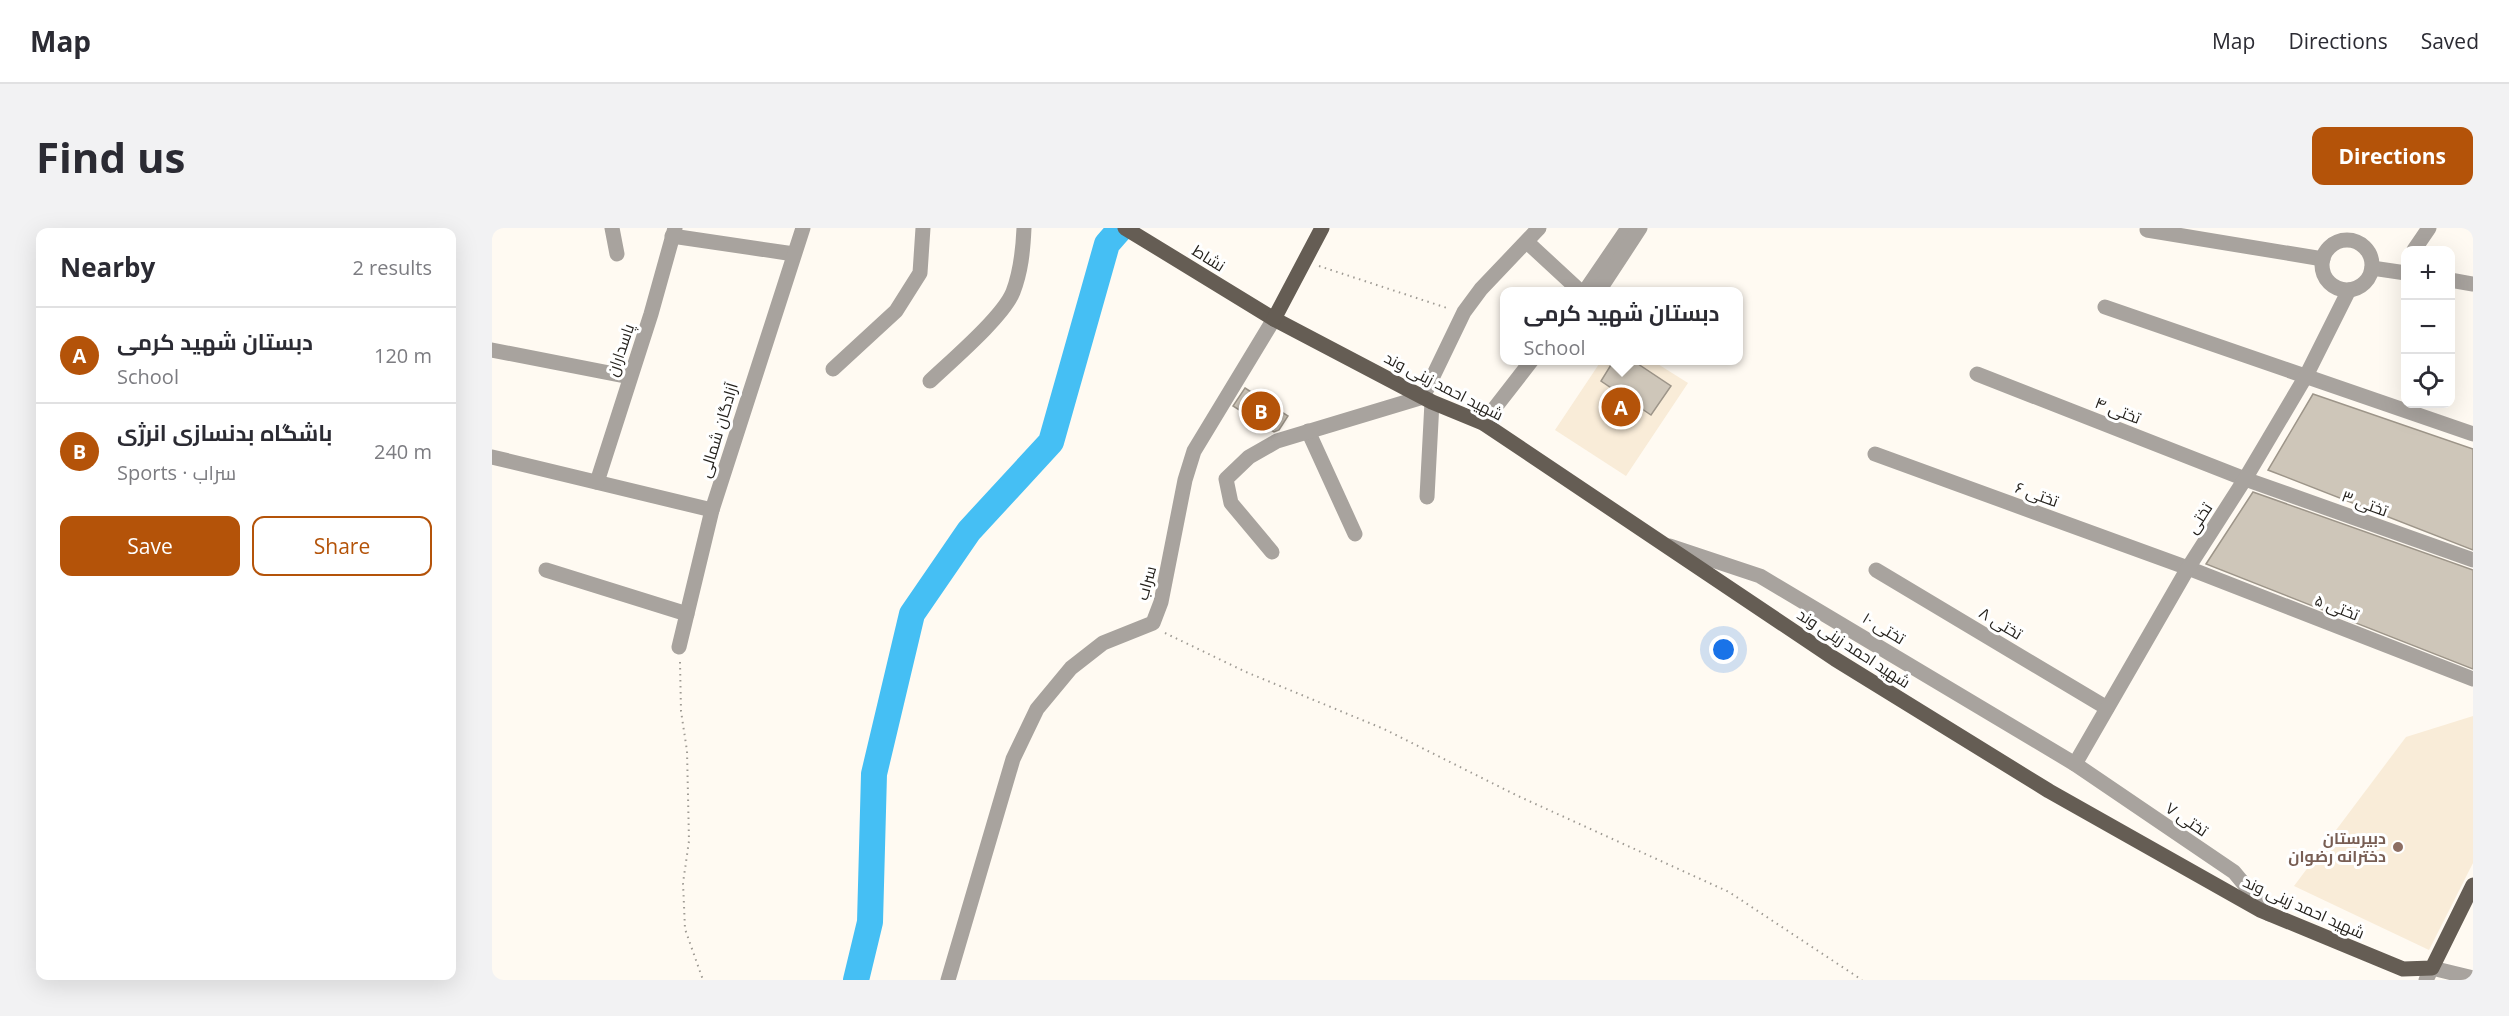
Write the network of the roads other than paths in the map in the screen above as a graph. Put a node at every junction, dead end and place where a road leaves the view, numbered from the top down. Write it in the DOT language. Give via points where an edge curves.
graph roads {
  1 [pos="612,228"];
  2 [pos="803,228"];
  3 [pos="923,228"];
  4 [pos="1024,228"];
  5 [pos="1125,228"];
  6 [pos="1322,228"];
  7 [pos="1628,228"];
  8 [pos="1640,228"];
  9 [pos="2429,228"];
  10 [pos="2147,230"];
  11 [pos="674,232"];
  12 [pos="1534,232"];
  13 [pos="2353,234"];
  14 [pos="2417,246"];
  15 [pos="617,254"];
  16 [pos="794,254"];
  17 [pos="2323,259"];
  18 [pos="2372,268"];
  19 [pos="2401,270"];
  20 [pos="2455,281"];
  21 [pos="2473,284"];
  22 [pos="1577,287"];
  23 [pos="1590,287"];
  24 [pos="1596,287"];
  25 [pos="2349,290"];
  26 [pos="2105,307"];
  27 [pos="1274,319"];
  28 [pos="492,350"];
  29 [pos="1528,365"];
  30 [pos="833,369"];
  31 [pos="1977,374"];
  32 [pos="2306,376"];
  33 [pos="630,377"];
  34 [pos="930,381"];
  35 [pos="1428,399"];
  36 [pos="1483,423"];
  37 [pos="1308,431"];
  38 [pos="2473,434"];
  39 [pos="1875,454"];
  40 [pos="492,456"];
  41 [pos="2245,479"];
  42 [pos="597,482"];
  43 [pos="1426,497"];
  44 [pos="712,510"];
  45 [pos="1355,534"];
  46 [pos="1664,544"];
  47 [pos="1272,552"];
  48 [pos="2473,560"];
  49 [pos="2188,568"];
  50 [pos="546,570"];
  51 [pos="1876,570"];
  52 [pos="687,614"];
  53 [pos="679,647"];
  54 [pos="2473,680"];
  55 [pos="2107,708"];
  56 [pos="2075,764"];
  57 [pos="2473,885"];
  58 [pos="2270,914"];
  59 [pos="2429,974"];
  60 [pos="2473,978"];
  61 [pos="948,980"];
  1 -- 15 [label="street"];
  2 -- 16 [label="street, آزادگان شمالی"];
  3 -- 30 [label="street" via="920,273 896,311"];
  4 -- 34 [label="street" via="1023,260 1012,294 989,323"];
  5 -- 27 [label="main road, نشاط"];
  6 -- 27 [label="main road, سراب"];
  7 -- 23 [label="street"];
  8 -- 24 [label="street" via="1604,283"];
  9 -- 14 [label="street"];
  10 -- 17 [label="street"];
  11 -- 16 [label="street"];
  11 -- 33 [label="street, پاسداران"];
  12 -- 22 [label="street"];
  12 -- 35 [label="street" via="1462,315"];
  13 -- 17 [label="street" via="2328,248"];
  13 -- 18 [label="street" via="2369,253"];
  16 -- 44 [label="street, آزادگان شمالی"];
  17 -- 25 [label="street" via="2326,279"];
  18 -- 19 [label="street"];
  18 -- 25 [label="street" via="2364,283"];
  20 -- 21 [label="street"];
  25 -- 32 [label="street, تختی"];
  26 -- 32 [label="street"];
  27 -- 35 [label="main road, شهید احمد زینی وند"];
  27 -- 61 [label="street, سراب" via="1194,451 1153,623 1103,644 1071,668 1038,709 1013,759"];
  28 -- 33 [label="street"];
  29 -- 36 [label="street"];
  31 -- 41 [label="street, تختی ۴"];
  32 -- 38 [label="street"];
  32 -- 41 [label="street, تختی"];
  33 -- 42 [label="street, پاسداران"];
  35 -- 36 [label="main road, شهید احمد زینی وند"];
  35 -- 37 [label="street"];
  35 -- 43 [label="street"];
  36 -- 46 [label="main road, شهید احمد زینی وند"];
  37 -- 45 [label="street"];
  37 -- 47 [label="street" via="1277,441 1249,457 1226,478 1231,503"];
  39 -- 49 [label="street, تختی ۶"];
  40 -- 42 [label="street"];
  41 -- 48 [label="street, تختی ۳"];
  41 -- 49 [label="street, تختی"];
  42 -- 44 [label="street"];
  44 -- 52 [label="street, آزادگان شمالی"];
  46 -- 56 [label="street, تختی ۱۰" via="1760,576"];
  46 -- 58 [label="main road, شهید احمد زینی وند" via="1835,658 2049,791"];
  49 -- 54 [label="street, تختی ۵"];
  49 -- 55 [label="street, تختی"];
  50 -- 52 [label="street"];
  51 -- 55 [label="street, تختی ۸"];
  52 -- 53 [label="street, آزادگان شمالی"];
  55 -- 56 [label="street, تختی"];
  56 -- 58 [label="street, تختی ۷" via="2234,872"];
  57 -- 59 [label="main road"];
  58 -- 59 [label="main road, شهید احمد زینی وند" via="2403,969"];
  59 -- 60 [label="street"];
}
